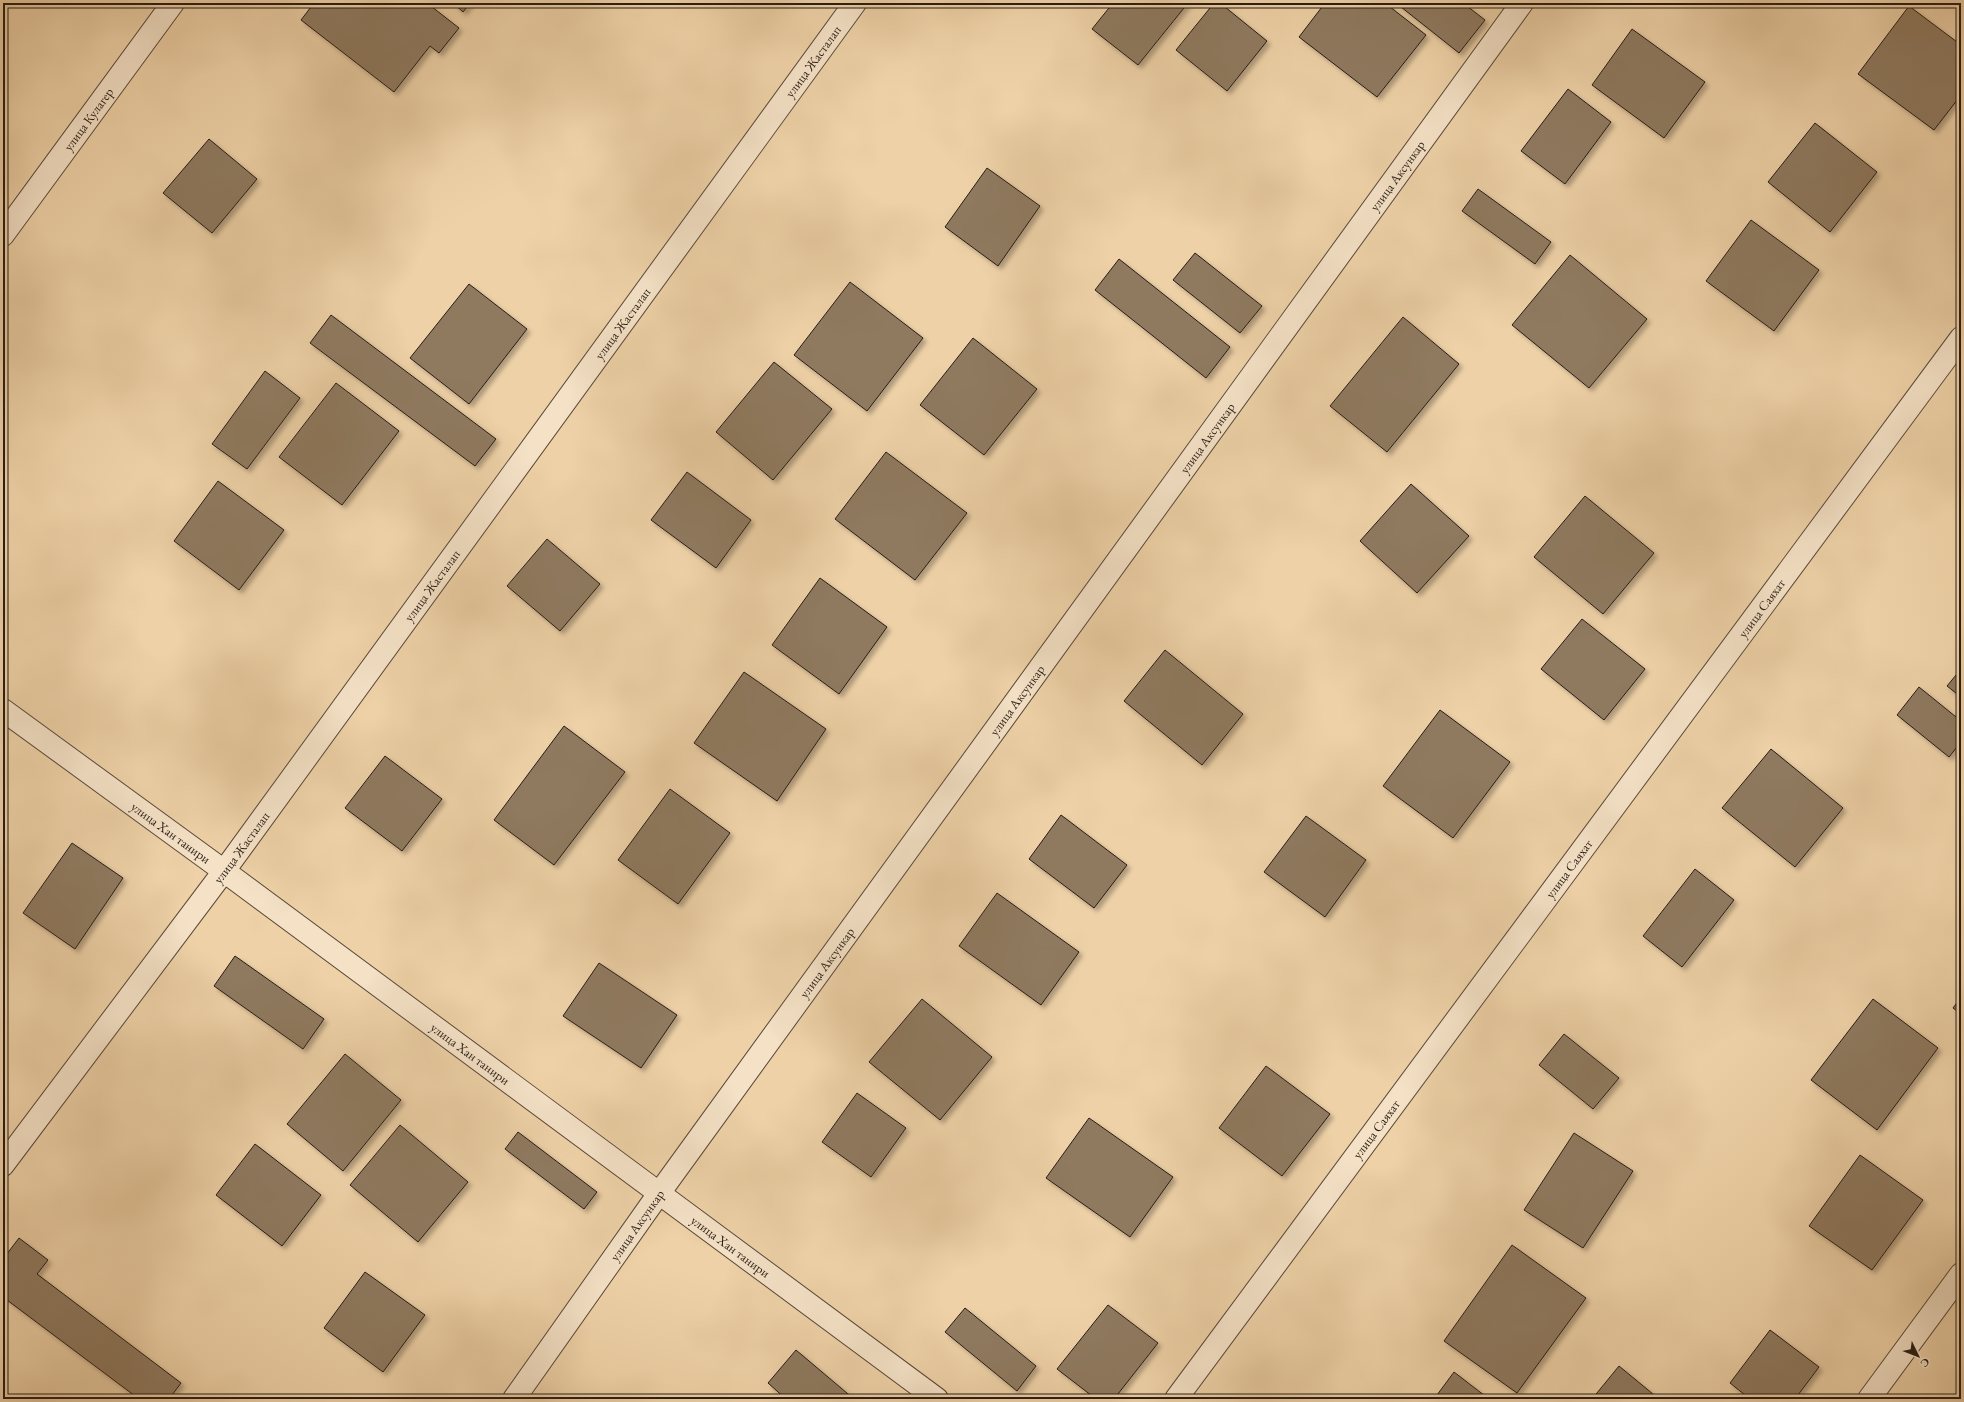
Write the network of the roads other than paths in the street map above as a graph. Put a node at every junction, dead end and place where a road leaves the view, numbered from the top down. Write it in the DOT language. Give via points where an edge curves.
graph roads {
  1 [pos="173,3"];
  2 [pos="855,3"];
  3 [pos="1522,3"];
  4 [pos="3,234"];
  5 [pos="1961,338"];
  6 [pos="3,710"];
  7 [pos="224,871"];
  8 [pos="3,1165"];
  9 [pos="660,1192"];
  10 [pos="1961,1274"];
  11 [pos="514,1399"];
  12 [pos="937,1399"];
  13 [pos="1176,1399"];
  14 [pos="1869,1399"];
  1 -- 4 [label="street, улица Кулагер"];
  2 -- 7 [label="street, улица Жасталап"];
  3 -- 9 [label="street, улица Аксункар"];
  5 -- 13 [label="street, улица Саяхат"];
  6 -- 7 [label="street, улица Хан танири"];
  7 -- 8 [label="street, улица Жасталап"];
  7 -- 9 [label="street, улица Хан танири"];
  9 -- 11 [label="street, улица Аксункар"];
  9 -- 12 [label="street, улица Хан танири"];
  10 -- 14 [label="street"];
}
